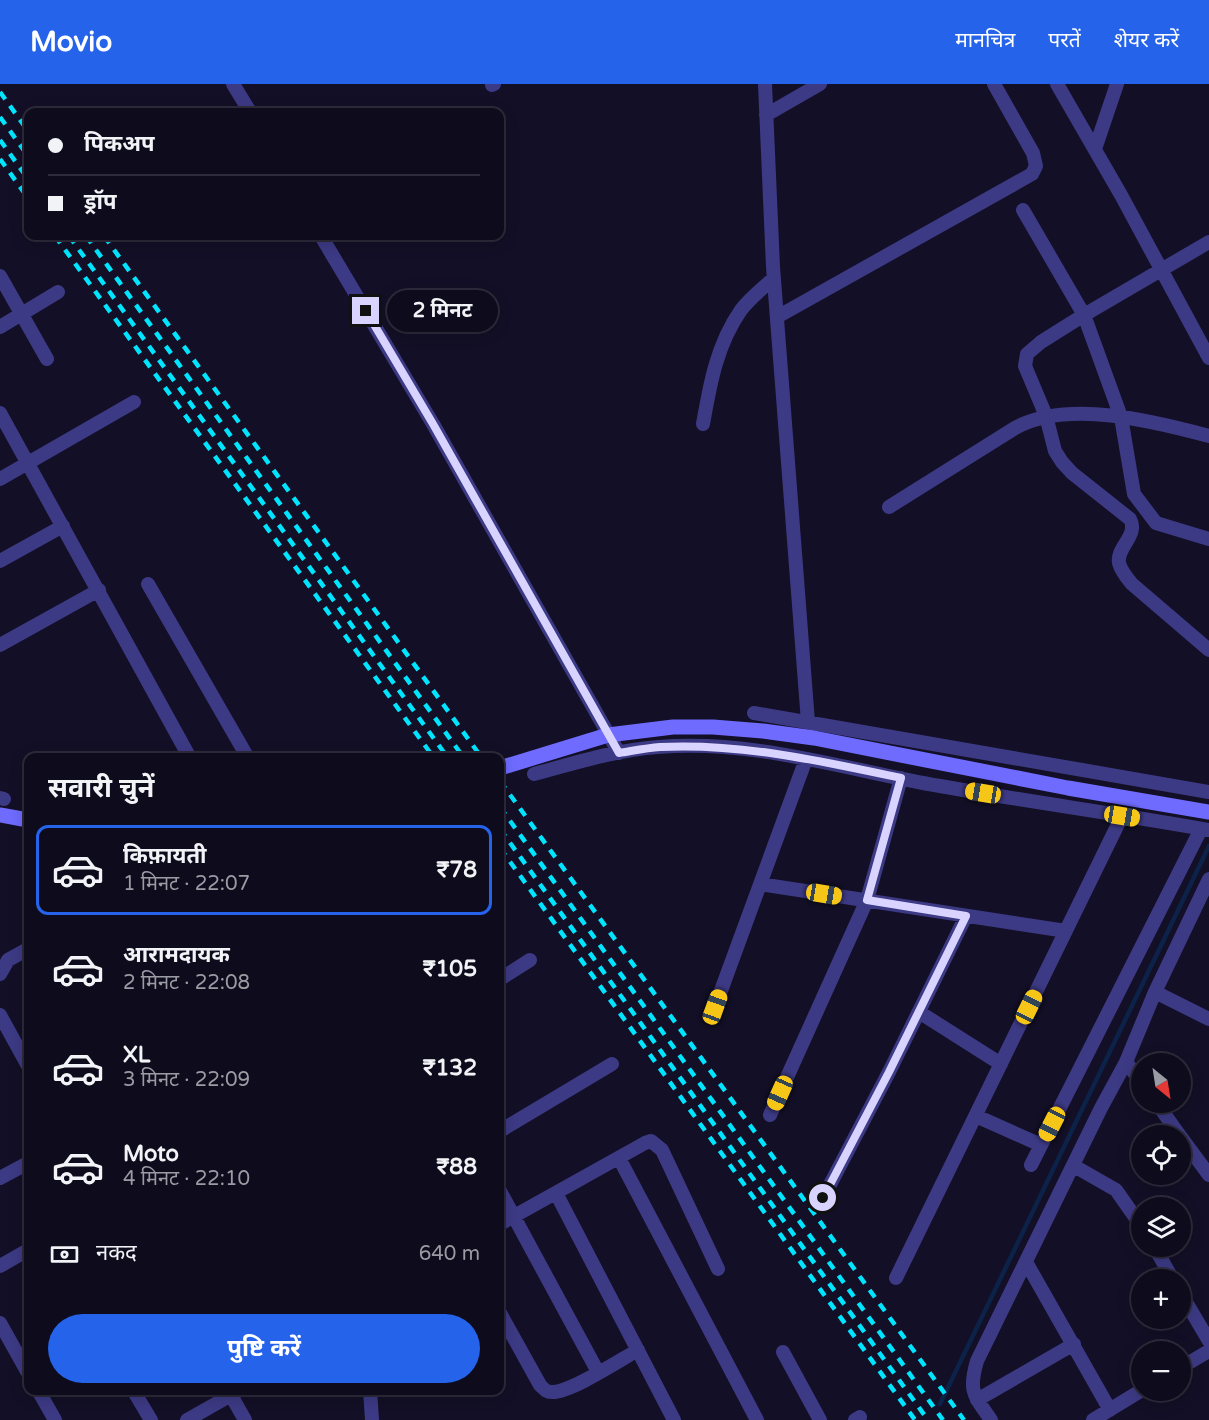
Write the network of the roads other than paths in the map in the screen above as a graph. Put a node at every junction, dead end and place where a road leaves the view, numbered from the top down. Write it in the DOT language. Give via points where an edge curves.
graph roads {
  1 [pos="233,84"];
  2 [pos="765,84"];
  3 [pos="820,84"];
  4 [pos="994,84"];
  5 [pos="1057,84"];
  6 [pos="1118,84"];
  7 [pos="248,108"];
  8 [pos="766,115"];
  9 [pos="1095,149"];
  10 [pos="1023,210"];
  11 [pos="323,240"];
  12 [pos="1209,242"];
  13 [pos="1161,270"];
  14 [pos="0,276"];
  15 [pos="774,278"];
  16 [pos="58,292"];
  17 [pos="21,314"];
  18 [pos="1084,315"];
  19 [pos="777,316"];
  20 [pos="0,327"];
  21 [pos="1209,358"];
  22 [pos="47,359"];
  23 [pos="134,402"];
  24 [pos="0,413"];
  25 [pos="1046,416"];
  26 [pos="1121,417"];
  27 [pos="703,424"];
  28 [pos="1209,436"];
  29 [pos="28,462"];
  30 [pos="0,479"];
  31 [pos="889,507"];
  32 [pos="63,526"];
  33 [pos="1209,539"];
  34 [pos="0,561"];
  35 [pos="148,584"];
  36 [pos="99,590"];
  37 [pos="0,645"];
  38 [pos="1209,650"];
  39 [pos="754,713"];
  40 [pos="808,722"];
  41 [pos="187,753"];
  42 [pos="245,753"];
  43 [pos="619,753"];
  44 [pos="806,759"];
  45 [pos="504,767"];
  46 [pos="534,774"];
  47 [pos="901,778"];
  48 [pos="1209,792"];
  49 [pos="1,804"];
  50 [pos="1209,812"];
  51 [pos="1122,816"];
  52 [pos="24,818"];
  53 [pos="1205,830"];
  54 [pos="1209,879"];
  55 [pos="760,884"];
  56 [pos="867,900"];
  57 [pos="966,916"];
  58 [pos="1066,931"];
  59 [pos="24,951"];
  60 [pos="530,960"];
  61 [pos="0,974"];
  62 [pos="504,976"];
  63 [pos="1155,992"];
  64 [pos="715,1007"];
  65 [pos="919,1012"];
  66 [pos="0,1015"];
  67 [pos="1209,1019"];
  68 [pos="23,1045"];
  69 [pos="1126,1062"];
  70 [pos="612,1064"];
  71 [pos="1001,1064"];
  72 [pos="1131,1069"];
  73 [pos="771,1115"];
  74 [pos="976,1116"];
  75 [pos="504,1129"];
  76 [pos="1041,1145"];
  77 [pos="1191,1149"];
  78 [pos="619,1158"];
  79 [pos="1031,1164"];
  80 [pos="24,1165"];
  81 [pos="1074,1166"];
  82 [pos="1208,1170"];
  83 [pos="0,1178"];
  84 [pos="556,1193"];
  85 [pos="504,1198"];
  86 [pos="823,1198"];
  87 [pos="1131,1211"];
  88 [pos="514,1216"];
  89 [pos="504,1222"];
  90 [pos="24,1252"];
  91 [pos="1026,1262"];
  92 [pos="0,1266"];
  93 [pos="718,1269"];
  94 [pos="896,1278"];
  95 [pos="1191,1311"];
  96 [pos="504,1320"];
  97 [pos="0,1323"];
  98 [pos="1209,1341"];
  99 [pos="1074,1344"];
  100 [pos="638,1350"];
  101 [pos="1209,1351"];
  102 [pos="783,1352"];
  103 [pos="1191,1362"];
  104 [pos="24,1366"];
  105 [pos="598,1372"];
  106 [pos="41,1395"];
  107 [pos="136,1395"];
  108 [pos="228,1395"];
  109 [pos="234,1395"];
  110 [pos="370,1395"];
  111 [pos="1131,1397"];
  112 [pos="977,1400"];
  113 [pos="1110,1410"];
  114 [pos="55,1420"];
  115 [pos="151,1420"];
  116 [pos="187,1420"];
  117 [pos="245,1420"];
  118 [pos="372,1420"];
  119 [pos="674,1420"];
  120 [pos="757,1420"];
  121 [pos="820,1420"];
  122 [pos="991,1420"];
  123 [pos="1093,1420"];
  1 -- 7 [label="street"];
  2 -- 8 [label="street"];
  3 -- 8 [label="street"];
  4 -- 19 [label="street" via="1034,153 1036,166 1032,174"];
  5 -- 9 [label="street"];
  6 -- 9 [label="street"];
  8 -- 15 [label="street"];
  9 -- 13 [label="street"];
  10 -- 18 [label="street"];
  11 -- 43 [label="street" via="433,424"];
  12 -- 13 [label="street"];
  13 -- 18 [label="street"];
  13 -- 21 [label="street"];
  14 -- 17 [label="street"];
  15 -- 19 [label="street"];
  15 -- 27 [label="street" via="742,308 729,329 711,378"];
  16 -- 17 [label="street"];
  17 -- 20 [label="street"];
  17 -- 22 [label="street"];
  18 -- 25 [label="street" via="1027,354 1025,366"];
  18 -- 26 [label="street"];
  19 -- 40 [label="street"];
  23 -- 29 [label="street"];
  24 -- 29 [label="street"];
  25 -- 26 [label="street"];
  25 -- 31 [label="street" via="1015,428"];
  25 -- 38 [label="street" via="1062,462 1133,525 1119,557 1126,576"];
  26 -- 28 [label="street" via="1154,421"];
  26 -- 33 [label="street" via="1134,494 1156,523"];
  29 -- 30 [label="street"];
  29 -- 32 [label="street"];
  32 -- 34 [label="street"];
  32 -- 36 [label="street"];
  35 -- 42 [label="street"];
  36 -- 37 [label="street"];
  36 -- 41 [label="street"];
  39 -- 40 [label="street"];
  40 -- 48 [label="street"];
  43 -- 44 [label="street" via="658,747 725,747"];
  43 -- 46 [label="street"];
  44 -- 47 [label="street"];
  44 -- 55 [label="street"];
  45 -- 50 [label="street" via="608,735 673,727 713,727 814,738"];
  47 -- 51 [label="street"];
  47 -- 56 [label="street"];
  49 -- 52 [label="street"];
  51 -- 53 [label="street"];
  51 -- 58 [label="street"];
  53 -- 76 [label="street"];
  54 -- 63 [label="street"];
  55 -- 56 [label="street"];
  55 -- 64 [label="street"];
  56 -- 57 [label="street"];
  56 -- 73 [label="street"];
  57 -- 58 [label="street"];
  57 -- 65 [label="street"];
  58 -- 71 [label="street"];
  59 -- 61 [label="street" via="8,960"];
  60 -- 62 [label="street"];
  63 -- 67 [label="street"];
  63 -- 69 [label="street"];
  65 -- 71 [label="street"];
  65 -- 86 [label="street"];
  66 -- 68 [label="street"];
  69 -- 72 [label="street"];
  69 -- 81 [label="street"];
  70 -- 75 [label="street"];
  71 -- 74 [label="street"];
  74 -- 76 [label="street"];
  74 -- 94 [label="street"];
  76 -- 79 [label="street"];
  77 -- 82 [label="street"];
  78 -- 84 [label="street"];
  78 -- 93 [label="street" via="651,1141 659,1146"];
  78 -- 120 [label="street"];
  80 -- 83 [label="street"];
  81 -- 87 [label="street" via="1116,1190"];
  81 -- 91 [label="street"];
  84 -- 88 [label="street"];
  84 -- 100 [label="street"];
  85 -- 88 [label="street"];
  88 -- 89 [label="street"];
  88 -- 105 [label="street"];
  90 -- 92 [label="street"];
  91 -- 99 [label="street"];
  91 -- 112 [label="street" via="977,1361 972,1390"];
  95 -- 98 [label="street"];
  96 -- 105 [label="street" via="547,1391 567,1389"];
  97 -- 104 [label="street"];
  99 -- 112 [label="street"];
  99 -- 113 [label="street"];
  100 -- 105 [label="street"];
  100 -- 119 [label="street"];
  101 -- 103 [label="street"];
  102 -- 121 [label="street"];
  106 -- 114 [label="street"];
  107 -- 115 [label="street"];
  108 -- 116 [label="street"];
  109 -- 117 [label="street"];
  110 -- 118 [label="street"];
  111 -- 113 [label="street"];
  112 -- 122 [label="street"];
  113 -- 123 [label="street"];
}
